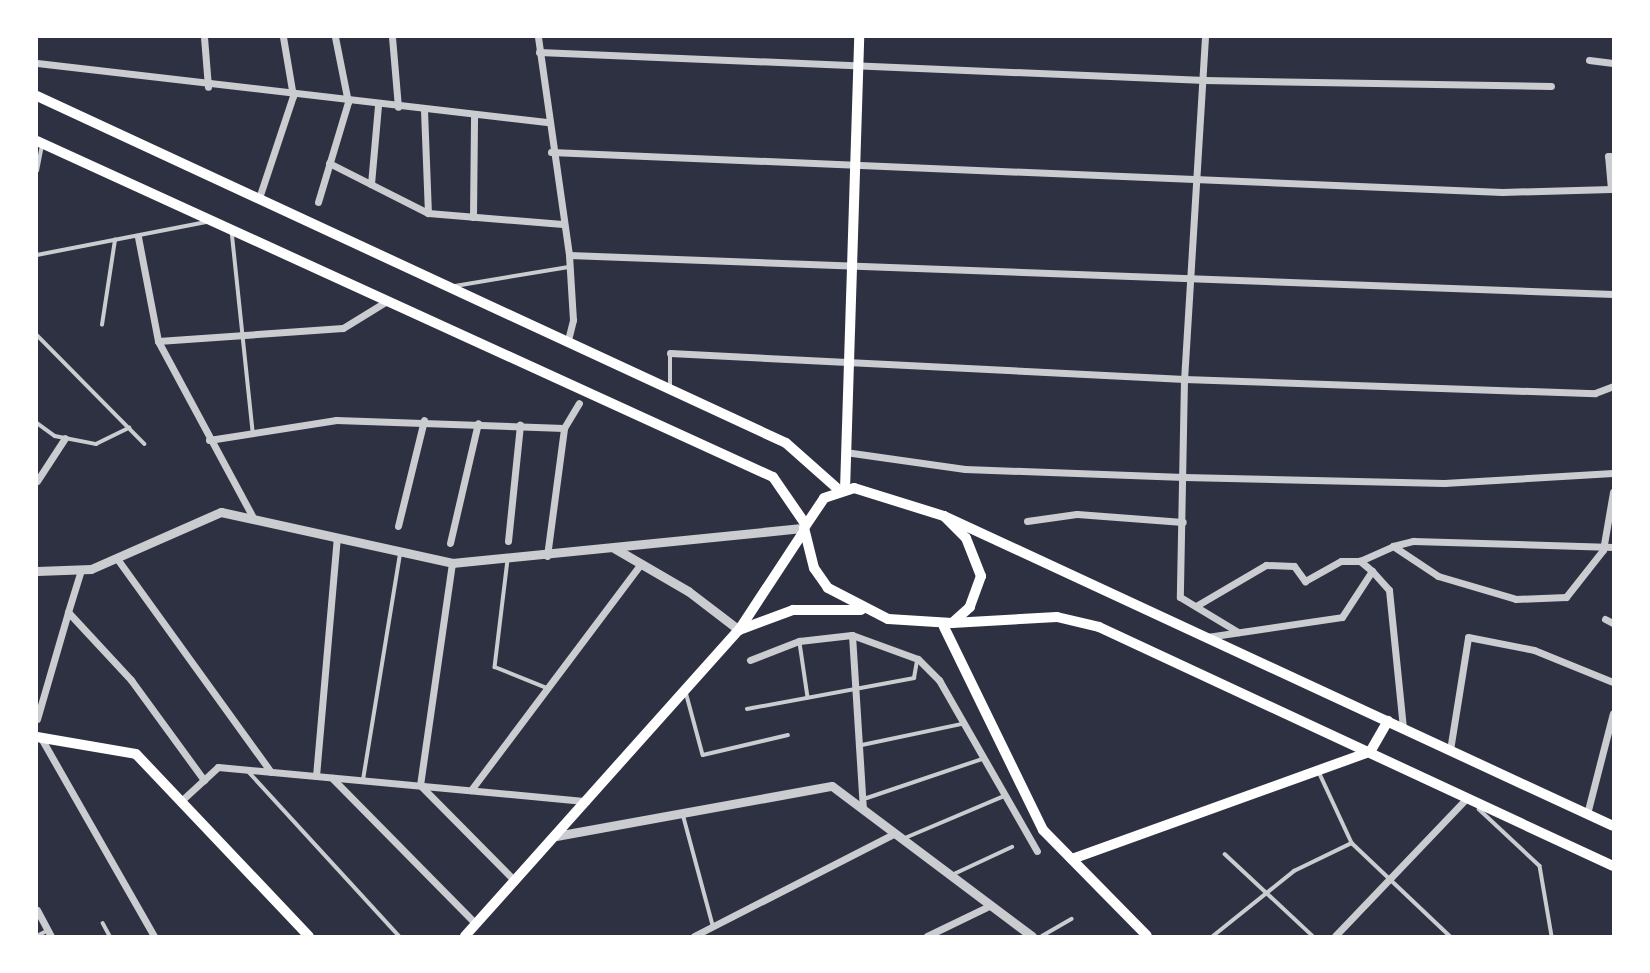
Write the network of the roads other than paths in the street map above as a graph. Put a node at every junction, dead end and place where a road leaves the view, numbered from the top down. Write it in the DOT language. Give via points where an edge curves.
graph roads {
  1 [pos="204,37"];
  2 [pos="283,37"];
  3 [pos="335,37"];
  4 [pos="392,37"];
  5 [pos="538,37"];
  6 [pos="859,37"];
  7 [pos="1205,37"];
  8 [pos="539,52"];
  9 [pos="1589,60"];
  10 [pos="37,63"];
  11 [pos="1613,63"];
  12 [pos="858,65"];
  13 [pos="1204,80"];
  14 [pos="1551,86"];
  15 [pos="208,87"];
  16 [pos="37,96"];
  17 [pos="293,96"];
  18 [pos="348,102"];
  19 [pos="378,105"];
  20 [pos="398,107"];
  21 [pos="424,110"];
  22 [pos="474,115"];
  23 [pos="547,122"];
  24 [pos="40,142"];
  25 [pos="551,152"];
  26 [pos="1613,156"];
  27 [pos="329,163"];
  28 [pos="854,163"];
  29 [pos="37,172"];
  30 [pos="1197,179"];
  31 [pos="371,184"];
  32 [pos="259,198"];
  33 [pos="318,202"];
  34 [pos="428,213"];
  35 [pos="473,217"];
  36 [pos="211,221"];
  37 [pos="564,224"];
  38 [pos="232,229"];
  39 [pos="138,237"];
  40 [pos="115,240"];
  41 [pos="37,255"];
  42 [pos="569,255"];
  43 [pos="851,264"];
  44 [pos="570,267"];
  45 [pos="1190,280"];
  46 [pos="452,287"];
  47 [pos="1613,294"];
  48 [pos="388,301"];
  49 [pos="102,324"];
  50 [pos="37,335"];
  51 [pos="243,335"];
  52 [pos="568,340"];
  53 [pos="158,341"];
  54 [pos="670,354"];
  55 [pos="848,364"];
  56 [pos="1184,379"];
  57 [pos="1613,386"];
  58 [pos="670,387"];
  59 [pos="579,403"];
  60 [pos="424,420"];
  61 [pos="37,423"];
  62 [pos="478,423"];
  63 [pos="520,425"];
  64 [pos="129,428"];
  65 [pos="564,428"];
  66 [pos="253,431"];
  67 [pos="65,438"];
  68 [pos="209,440"];
  69 [pos="145,444"];
  70 [pos="845,452"];
  71 [pos="1613,472"];
  72 [pos="1184,477"];
  73 [pos="37,481"];
  74 [pos="842,490"];
  75 [pos="1613,492"];
  76 [pos="944,516"];
  77 [pos="254,519"];
  78 [pos="1027,521"];
  79 [pos="1183,522"];
  80 [pos="398,526"];
  81 [pos="804,528"];
  82 [pos="337,538"];
  83 [pos="508,541"];
  84 [pos="450,543"];
  85 [pos="1393,546"];
  86 [pos="1613,547"];
  87 [pos="614,548"];
  88 [pos="400,551"];
  89 [pos="1602,551"];
  90 [pos="547,557"];
  91 [pos="118,560"];
  92 [pos="508,560"];
  93 [pos="1360,561"];
  94 [pos="452,563"];
  95 [pos="639,566"];
  96 [pos="81,570"];
  97 [pos="1371,571"];
  98 [pos="37,572"];
  99 [pos="1196,606"];
  100 [pos="861,610"];
  101 [pos="68,612"];
  102 [pos="1613,613"];
  103 [pos="1605,618"];
  104 [pos="1613,623"];
  105 [pos="948,625"];
  106 [pos="739,631"];
  107 [pos="1238,632"];
  108 [pos="852,635"];
  109 [pos="1206,637"];
  110 [pos="799,641"];
  111 [pos="918,659"];
  112 [pos="750,660"];
  113 [pos="1613,682"];
  114 [pos="547,688"];
  115 [pos="858,688"];
  116 [pos="686,690"];
  117 [pos="808,697"];
  118 [pos="747,709"];
  119 [pos="1613,713"];
  120 [pos="37,719"];
  121 [pos="1388,721"];
  122 [pos="964,723"];
  123 [pos="1403,728"];
  124 [pos="788,735"];
  125 [pos="39,737"];
  126 [pos="862,745"];
  127 [pos="1450,750"];
  128 [pos="1370,752"];
  129 [pos="982,760"];
  130 [pos="1318,768"];
  131 [pos="247,769"];
  132 [pos="271,772"];
  133 [pos="316,776"];
  134 [pos="332,777"];
  135 [pos="204,780"];
  136 [pos="363,780"];
  137 [pos="420,785"];
  138 [pos="471,790"];
  139 [pos="1002,797"];
  140 [pos="867,798"];
  141 [pos="1467,798"];
  142 [pos="181,801"];
  143 [pos="587,801"];
  144 [pos="863,810"];
  145 [pos="682,812"];
  146 [pos="1587,814"];
  147 [pos="1613,826"];
  148 [pos="556,835"];
  149 [pos="899,836"];
  150 [pos="1352,843"];
  151 [pos="1012,847"];
  152 [pos="1038,851"];
  153 [pos="1225,854"];
  154 [pos="1072,859"];
  155 [pos="1613,866"];
  156 [pos="952,875"];
  157 [pos="515,881"];
  158 [pos="1388,882"];
  159 [pos="1265,891"];
  160 [pos="991,905"];
  161 [pos="37,910"];
  162 [pos="1072,919"];
  163 [pos="103,923"];
  164 [pos="475,925"];
  165 [pos="713,927"];
  166 [pos="49,933"];
  167 [pos="37,936"];
  168 [pos="110,936"];
  169 [pos="154,936"];
  170 [pos="309,936"];
  171 [pos="399,936"];
  172 [pos="465,936"];
  173 [pos="694,936"];
  174 [pos="927,936"];
  175 [pos="1032,936"];
  176 [pos="1042,936"];
  177 [pos="1147,936"];
  178 [pos="1213,936"];
  179 [pos="1313,936"];
  180 [pos="1335,936"];
  181 [pos="1450,936"];
  182 [pos="1552,936"];
  1 -- 15 [label="street"];
  2 -- 17 [label="street"];
  3 -- 18 [label="street"];
  4 -- 20 [label="street"];
  5 -- 8 [label="street"];
  6 -- 12 [label="main road"];
  7 -- 13 [label="street"];
  8 -- 12 [label="street"];
  8 -- 23 [label="street"];
  9 -- 11 [label="street"];
  10 -- 15 [label="street"];
  12 -- 13 [label="street"];
  12 -- 28 [label="main road"];
  13 -- 14 [label="street"];
  13 -- 30 [label="street"];
  15 -- 17 [label="street"];
  16 -- 32 [label="main road"];
  17 -- 18 [label="street"];
  17 -- 32 [label="street"];
  18 -- 19 [label="street"];
  18 -- 27 [label="street"];
  19 -- 20 [label="street"];
  19 -- 31 [label="street"];
  20 -- 21 [label="street"];
  21 -- 22 [label="street"];
  21 -- 34 [label="street"];
  22 -- 23 [label="street"];
  22 -- 35 [label="street"];
  23 -- 25 [label="street"];
  24 -- 29 [label="lane"];
  24 -- 36 [label="main road"];
  25 -- 28 [label="street"];
  25 -- 37 [label="street"];
  26 -- 30 [label="street" via="1608,156 1611,189 1502,192"];
  27 -- 31 [label="street"];
  27 -- 33 [label="street"];
  28 -- 30 [label="street"];
  28 -- 43 [label="main road"];
  30 -- 45 [label="street"];
  31 -- 34 [label="street"];
  32 -- 46 [label="main road"];
  34 -- 35 [label="street"];
  35 -- 37 [label="street"];
  36 -- 38 [label="main road"];
  36 -- 39 [label="lane"];
  37 -- 42 [label="street"];
  38 -- 48 [label="main road"];
  38 -- 51 [label="lane"];
  39 -- 40 [label="lane"];
  39 -- 53 [label="street"];
  40 -- 41 [label="lane"];
  40 -- 49 [label="lane"];
  42 -- 43 [label="street"];
  42 -- 44 [label="street"];
  43 -- 45 [label="street"];
  43 -- 55 [label="main road"];
  44 -- 46 [label="lane"];
  44 -- 52 [label="street" via="573,320"];
  45 -- 47 [label="street"];
  45 -- 56 [label="street"];
  46 -- 52 [label="main road"];
  48 -- 51 [label="street" via="343,328"];
  48 -- 81 [label="main road" via="773,477"];
  50 -- 64 [label="lane"];
  51 -- 53 [label="street"];
  51 -- 66 [label="lane"];
  52 -- 58 [label="main road"];
  53 -- 68 [label="street"];
  54 -- 55 [label="street"];
  54 -- 58 [label="lane"];
  55 -- 56 [label="street"];
  55 -- 70 [label="main road"];
  56 -- 57 [label="street" via="1595,393"];
  56 -- 72 [label="street"];
  58 -- 74 [label="main road" via="786,443"];
  59 -- 65 [label="street"];
  60 -- 62 [label="street"];
  60 -- 66 [label="street" via="336,420"];
  60 -- 80 [label="street"];
  61 -- 67 [label="lane"];
  62 -- 63 [label="street"];
  62 -- 84 [label="street"];
  63 -- 65 [label="street"];
  63 -- 83 [label="street"];
  64 -- 67 [label="lane" via="96,444"];
  64 -- 69 [label="lane"];
  65 -- 90 [label="street"];
  66 -- 68 [label="street"];
  67 -- 73 [label="street"];
  68 -- 77 [label="street"];
  70 -- 72 [label="street" via="965,469"];
  70 -- 74 [label="main road"];
  71 -- 72 [label="street" via="1444,483"];
  72 -- 79 [label="street"];
  74 -- 76 [label="main road" via="870,490"];
  74 -- 81 [label="main road" via="824,498"];
  75 -- 89 [label="street"];
  76 -- 105 [label="main road" via="967,538 981,576 970,607"];
  76 -- 109 [label="main road"];
  77 -- 82 [label="street"];
  77 -- 91 [label="street" via="221,512"];
  78 -- 79 [label="street" via="1077,514"];
  79 -- 99 [label="street" via="1180,597"];
  81 -- 87 [label="street"];
  81 -- 100 [label="main road" via="814,568 828,588"];
  81 -- 106 [label="main road"];
  82 -- 88 [label="street"];
  82 -- 133 [label="street"];
  85 -- 89 [label="street" via="1413,541"];
  85 -- 89 [label="street" via="1438,576 1516,599 1566,597"];
  85 -- 93 [label="street"];
  86 -- 89 [label="street"];
  87 -- 90 [label="street"];
  87 -- 95 [label="street"];
  88 -- 94 [label="street"];
  88 -- 136 [label="lane"];
  90 -- 92 [label="street"];
  91 -- 96 [label="street"];
  91 -- 132 [label="street"];
  92 -- 94 [label="street"];
  92 -- 114 [label="lane" via="495,667"];
  93 -- 97 [label="street"];
  93 -- 99 [label="street" via="1341,561 1305,581 1294,566 1266,565"];
  94 -- 137 [label="street"];
  95 -- 106 [label="street" via="688,591"];
  95 -- 114 [label="street"];
  96 -- 98 [label="street"];
  96 -- 101 [label="street"];
  97 -- 107 [label="street" via="1342,617"];
  97 -- 123 [label="street" via="1389,590"];
  99 -- 107 [label="street"];
  100 -- 105 [label="main road"];
  100 -- 106 [label="main road" via="793,610"];
  101 -- 120 [label="street"];
  101 -- 135 [label="street" via="131,680"];
  102 -- 103 [label="lane"];
  103 -- 104 [label="street"];
  105 -- 128 [label="main road" via="1057,617 1099,626"];
  105 -- 154 [label="main road" via="1044,830"];
  106 -- 116 [label="main road"];
  107 -- 109 [label="street"];
  108 -- 110 [label="street"];
  108 -- 111 [label="street"];
  108 -- 115 [label="street"];
  109 -- 121 [label="main road"];
  110 -- 112 [label="street"];
  110 -- 117 [label="lane"];
  111 -- 115 [label="lane" via="914,678"];
  111 -- 122 [label="street" via="939,680"];
  113 -- 127 [label="street" via="1534,650 1468,637"];
  114 -- 138 [label="street"];
  115 -- 117 [label="lane"];
  115 -- 126 [label="street"];
  116 -- 124 [label="lane" via="703,755"];
  116 -- 143 [label="main road"];
  117 -- 118 [label="lane"];
  119 -- 146 [label="street"];
  121 -- 123 [label="main road"];
  121 -- 128 [label="main road"];
  122 -- 126 [label="lane"];
  122 -- 129 [label="street"];
  123 -- 127 [label="main road"];
  125 -- 142 [label="main road" via="136,754"];
  125 -- 169 [label="street"];
  126 -- 140 [label="street"];
  127 -- 146 [label="main road"];
  128 -- 130 [label="main road"];
  128 -- 141 [label="main road"];
  129 -- 139 [label="street"];
  129 -- 140 [label="lane"];
  130 -- 150 [label="lane"];
  130 -- 154 [label="main road"];
  131 -- 132 [label="street"];
  131 -- 135 [label="street" via="218,767"];
  131 -- 171 [label="lane"];
  132 -- 133 [label="street"];
  133 -- 134 [label="street"];
  134 -- 136 [label="street"];
  134 -- 164 [label="street"];
  135 -- 142 [label="street"];
  136 -- 137 [label="street"];
  137 -- 138 [label="street"];
  137 -- 157 [label="street"];
  138 -- 143 [label="street"];
  139 -- 149 [label="lane"];
  139 -- 152 [label="street"];
  140 -- 144 [label="street"];
  141 -- 155 [label="main road"];
  141 -- 158 [label="street"];
  141 -- 182 [label="lane" via="1540,866"];
  142 -- 170 [label="main road"];
  143 -- 148 [label="main road"];
  144 -- 145 [label="street" via="832,786"];
  144 -- 149 [label="street"];
  145 -- 148 [label="street"];
  145 -- 165 [label="lane"];
  146 -- 147 [label="main road"];
  148 -- 157 [label="main road"];
  149 -- 156 [label="street"];
  149 -- 165 [label="street"];
  150 -- 158 [label="lane"];
  150 -- 159 [label="lane"];
  151 -- 156 [label="lane"];
  153 -- 159 [label="lane"];
  154 -- 177 [label="main road"];
  156 -- 160 [label="street"];
  157 -- 164 [label="main road"];
  158 -- 180 [label="street"];
  158 -- 181 [label="lane"];
  159 -- 178 [label="lane"];
  159 -- 179 [label="lane"];
  160 -- 174 [label="street"];
  160 -- 175 [label="street"];
  161 -- 166 [label="street"];
  162 -- 176 [label="lane"];
  163 -- 168 [label="lane"];
  164 -- 172 [label="main road"];
  165 -- 173 [label="street"];
  166 -- 167 [label="lane"];
}
